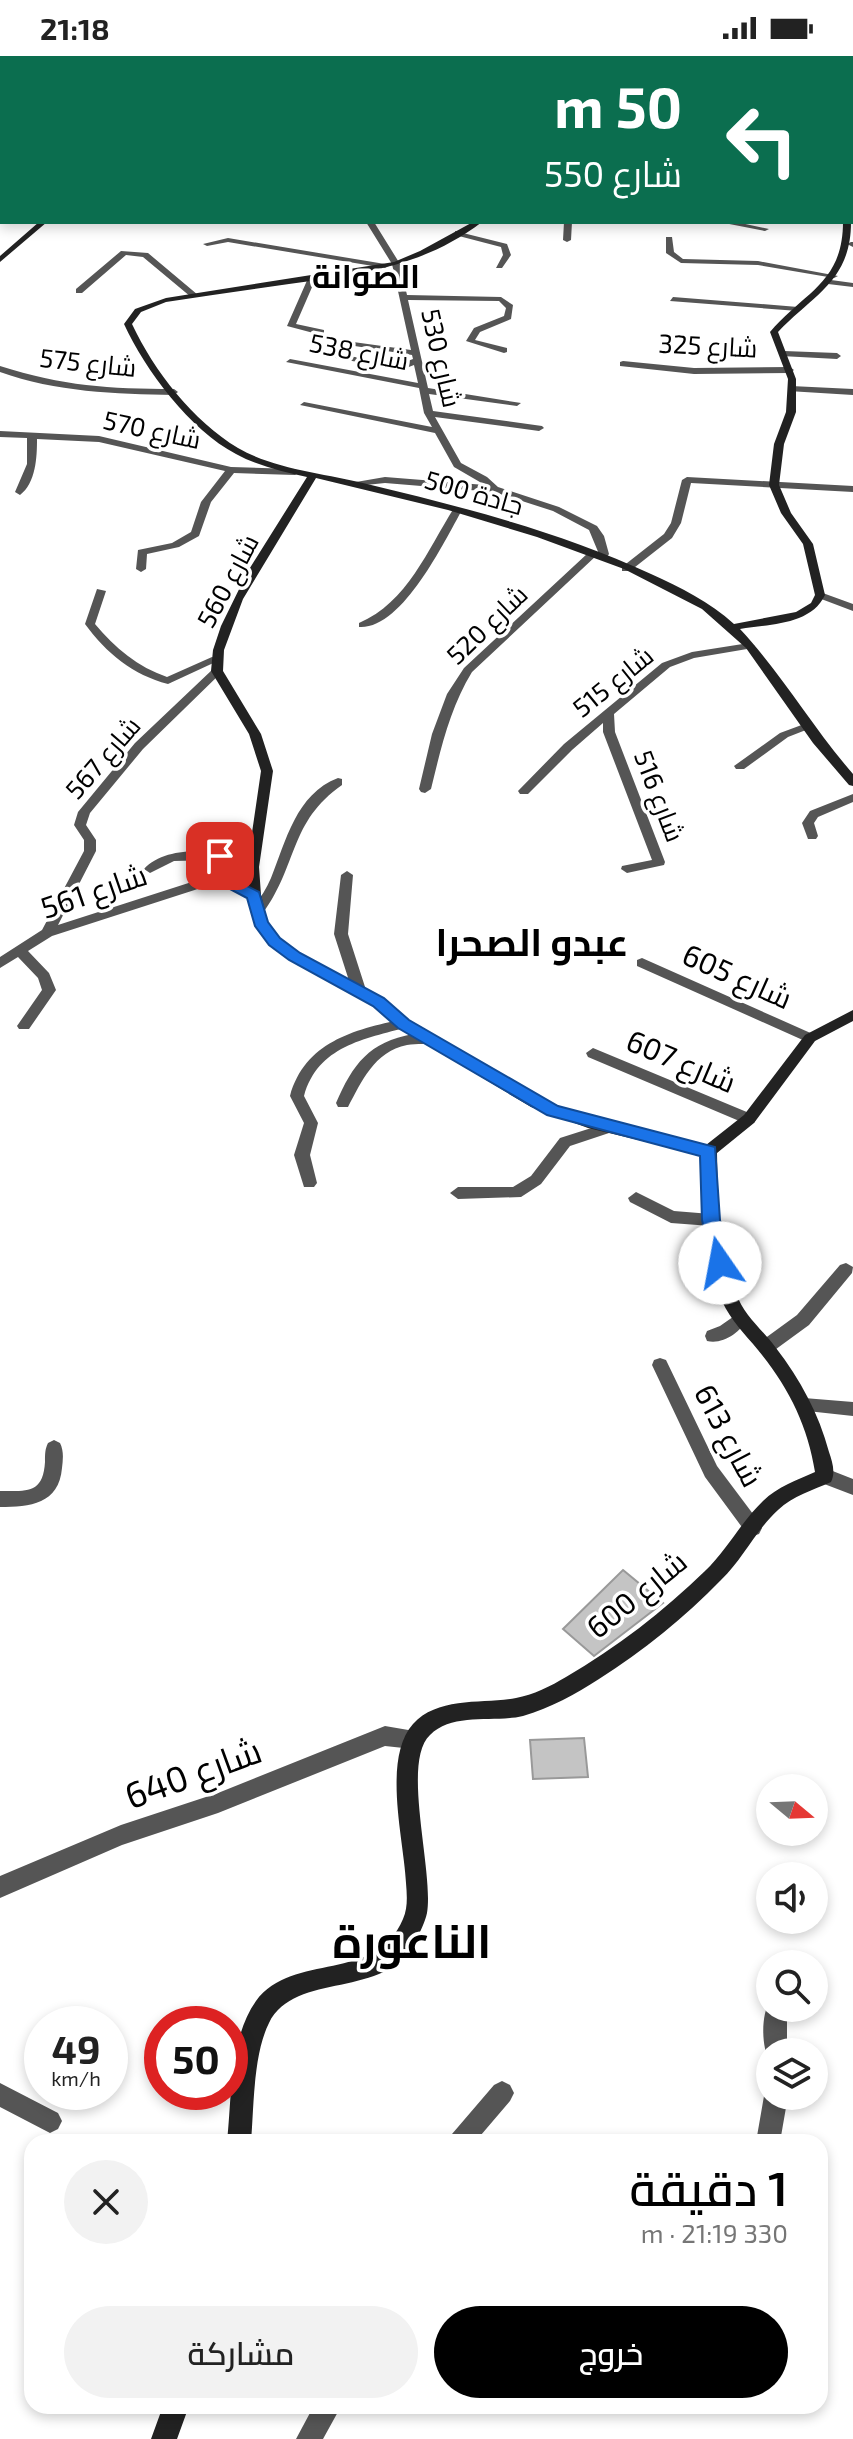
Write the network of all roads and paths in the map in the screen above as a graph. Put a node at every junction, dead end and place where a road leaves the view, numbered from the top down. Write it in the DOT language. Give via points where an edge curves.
graph roads {
  1 [pos="41,224"];
  2 [pos="371,224"];
  3 [pos="474,224"];
  4 [pos="568,224"];
  5 [pos="735,224"];
  6 [pos="765,229"];
  7 [pos="458,233"];
  8 [pos="669,239"];
  9 [pos="567,240"];
  10 [pos="851,240"];
  11 [pos="207,244"];
  12 [pos="0,260"];
  13 [pos="390,265"];
  14 [pos="499,266"];
  15 [pos="312,278"];
  16 [pos="832,279"];
  17 [pos="853,285"];
  18 [pos="79,291"];
  19 [pos="194,295"];
  20 [pos="404,297"];
  21 [pos="673,299"];
  22 [pos="798,309"];
  23 [pos="321,332"];
  24 [pos="346,344"];
  25 [pos="504,350"];
  26 [pos="784,354"];
  27 [pos="329,356"];
  28 [pos="837,356"];
  29 [pos="415,357"];
  30 [pos="290,362"];
  31 [pos="623,364"];
  32 [pos="0,369"];
  33 [pos="790,370"];
  34 [pos="422,388"];
  35 [pos="791,389"];
  36 [pos="174,392"];
  37 [pos="853,392"];
  38 [pos="517,403"];
  39 [pos="304,405"];
  40 [pos="429,413"];
  41 [pos="539,428"];
  42 [pos="438,431"];
  43 [pos="0,434"];
  44 [pos="32,438"];
  45 [pos="231,470"];
  46 [pos="295,472"];
  47 [pos="313,475"];
  48 [pos="359,484"];
  49 [pos="774,485"];
  50 [pos="495,489"];
  51 [pos="853,489"];
  52 [pos="20,492"];
  53 [pos="457,510"];
  54 [pos="597,556"];
  55 [pos="141,569"];
  56 [pos="626,569"];
  57 [pos="101,591"];
  58 [pos="820,595"];
  59 [pos="853,608"];
  60 [pos="363,625"];
  61 [pos="734,627"];
  62 [pos="749,646"];
  63 [pos="217,665"];
  64 [pos="609,715"];
  65 [pos="807,726"];
  66 [pos="740,766"];
  67 [pos="338,782"];
  68 [pos="853,782"];
  69 [pos="425,789"];
  70 [pos="524,791"];
  71 [pos="853,798"];
  72 [pos="812,836"];
  73 [pos="150,869"];
  74 [pos="627,869"];
  75 [pos="347,875"];
  76 [pos="233,885"];
  77 [pos="256,902"];
  78 [pos="47,933"];
  79 [pos="19,950"];
  80 [pos="0,963"];
  81 [pos="642,963"];
  82 [pos="359,990"];
  83 [pos="853,1015"];
  84 [pos="403,1024"];
  85 [pos="24,1026"];
  86 [pos="810,1038"];
  87 [pos="429,1039"];
  88 [pos="593,1053"];
  89 [pos="343,1103"];
  90 [pos="749,1119"];
  91 [pos="607,1128"];
  92 [pos="709,1151"];
  93 [pos="309,1183"];
  94 [pos="458,1193"];
  95 [pos="636,1198"];
  96 [pos="711,1220"];
  97 [pos="846,1269"];
  98 [pos="740,1319"];
  99 [pos="713,1336"];
  100 [pos="766,1347"];
  101 [pos="660,1365"];
  102 [pos="804,1405"];
  103 [pos="853,1409"];
  104 [pos="54,1448"];
  105 [pos="825,1476"];
  106 [pos="853,1487"];
  107 [pos="0,1499"];
  108 [pos="753,1528"];
  109 [pos="413,1739"];
  110 [pos="0,1887"];
  111 [pos="502,2093"];
  112 [pos="0,2095"];
  113 [pos="774,2110"];
  114 [pos="50,2121"];
  115 [pos="240,2134"];
  116 [pos="467,2134"];
  117 [pos="769,2134"];
  118 [pos="173,2414"];
  119 [pos="323,2414"];
  120 [pos="164,2439"];
  121 [pos="309,2439"];
  1 -- 12 [label="main road"];
  2 -- 13 [label="street, شارع 530"];
  3 -- 7 [label="main road"];
  4 -- 9 [label="street"];
  5 -- 6 [label="street"];
  7 -- 13 [label="main road"];
  7 -- 14 [label="street" via="504,246 507,255"];
  8 -- 16 [label="street" via="670,253 681,261 758,263"];
  10 -- 16 [label="main road"];
  11 -- 13 [label="street" via="228,240"];
  13 -- 15 [label="main road"];
  13 -- 20 [label="street, شارع 530"];
  15 -- 19 [label="main road"];
  15 -- 23 [label="street" via="291,326"];
  16 -- 17 [label="street"];
  16 -- 22 [label="main road"];
  18 -- 19 [label="street" via="124,253 145,255"];
  19 -- 36 [label="main road, جادة 500" via="144,307 128,320 130,331"];
  20 -- 25 [label="street" via="501,299 510,307 508,317 477,330 470,341"];
  20 -- 29 [label="street, شارع 530"];
  21 -- 22 [label="street"];
  22 -- 26 [label="main road" via="774,332"];
  24 -- 29 [label="street"];
  26 -- 28 [label="street"];
  26 -- 33 [label="main road"];
  27 -- 29 [label="street" via="401,367"];
  29 -- 34 [label="street, شارع 530"];
  30 -- 34 [label="street, شارع 538"];
  31 -- 33 [label="street, شارع 325" via="694,371"];
  32 -- 36 [label="street, شارع 575" via="22,379"];
  33 -- 35 [label="main road"];
  34 -- 38 [label="street, شارع 538"];
  34 -- 40 [label="street, شارع 530"];
  35 -- 37 [label="street"];
  35 -- 49 [label="main road"];
  36 -- 46 [label="main road, جادة 500" via="217,439"];
  39 -- 42 [label="street"];
  40 -- 41 [label="street"];
  40 -- 42 [label="street, شارع 530"];
  42 -- 50 [label="street, شارع 530" via="457,465"];
  43 -- 44 [label="street, شارع 570"];
  44 -- 45 [label="street, شارع 570" via="99,439"];
  44 -- 52 [label="street" via="32,464"];
  45 -- 46 [label="street, شارع 570"];
  45 -- 55 [label="street" via="206,502 195,534 142,552"];
  46 -- 47 [label="main road, جادة 500"];
  47 -- 48 [label="main road, جادة 500"];
  47 -- 63 [label="main road, شارع 560" via="230,617"];
  48 -- 50 [label="street" via="385,480"];
  48 -- 53 [label="main road, جادة 500"];
  49 -- 51 [label="street"];
  49 -- 56 [label="street" via="687,480 668,536"];
  49 -- 58 [label="main road" via="808,544"];
  50 -- 54 [label="street, شارع 530" via="593,528 604,554"];
  53 -- 54 [label="main road, جادة 500"];
  53 -- 60 [label="street" via="409,588 378,622"];
  54 -- 56 [label="main road, جادة 500"];
  54 -- 69 [label="street, شارع 520" via="468,670 438,734"];
  56 -- 61 [label="main road, جادة 500" via="695,601"];
  57 -- 63 [label="street" via="90,624 107,647 133,665 168,681"];
  58 -- 59 [label="street"];
  58 -- 61 [label="main road" via="799,615"];
  61 -- 62 [label="main road, جادة 500"];
  62 -- 64 [label="street, شارع 515" via="666,665"];
  62 -- 65 [label="main road, جادة 500"];
  63 -- 77 [label="main road, شارع 560" via="255,734 267,771 253,867"];
  63 -- 78 [label="street, شارع 567" via="84,812 80,825 90,851"];
  64 -- 70 [label="street, شارع 515"];
  64 -- 74 [label="street, شارع 516" via="609,732 659,862"];
  65 -- 66 [label="street" via="775,740"];
  65 -- 68 [label="main road, جادة 500"];
  67 -- 77 [label="street" via="318,795 305,813 287,843 267,901"];
  71 -- 72 [label="street" via="814,814 808,823"];
  73 -- 76 [label="street" via="158,861 183,856 220,856"];
  75 -- 82 [label="street" via="341,934"];
  76 -- 77 [label="street, شارع 561"];
  76 -- 78 [label="street, شارع 561" via="206,882"];
  77 -- 82 [label="main road" via="265,931 280,946"];
  78 -- 79 [label="street, شارع 561"];
  79 -- 80 [label="street, شارع 561"];
  79 -- 85 [label="street" via="44,976 49,990"];
  81 -- 86 [label="street, شارع 605"];
  82 -- 84 [label="main road"];
  83 -- 86 [label="main road"];
  84 -- 87 [label="main road"];
  84 -- 93 [label="street" via="328,1050 301,1081 297,1096 311,1123 302,1155"];
  86 -- 90 [label="main road"];
  87 -- 89 [label="street" via="399,1040 367,1059"];
  87 -- 91 [label="main road" via="536,1103"];
  88 -- 90 [label="street, شارع 607"];
  90 -- 92 [label="main road"];
  91 -- 92 [label="main road"];
  91 -- 94 [label="street" via="565,1142 536,1180 516,1193"];
  92 -- 96 [label="main road"];
  95 -- 96 [label="street" via="671,1217"];
  96 -- 98 [label="main road"];
  97 -- 100 [label="street" via="803,1320"];
  98 -- 99 [label="street"];
  98 -- 100 [label="main road"];
  100 -- 102 [label="main road"];
  101 -- 108 [label="street, شارع 613" via="705,1464 731,1506"];
  102 -- 103 [label="street"];
  102 -- 105 [label="main road" via="821,1442"];
  104 -- 107 [label="street" via="54,1482 46,1493"];
  105 -- 106 [label="street"];
  105 -- 108 [label="main road, شارع 600" via="789,1491"];
  108 -- 109 [label="main road, شارع 600" via="707,1581 564,1689 517,1708 453,1712 431,1721"];
  109 -- 110 [label="street, شارع 640" via="385,1736 218,1803 121,1835"];
  109 -- 115 [label="main road" via="409,1774 416,1913 402,1945 389,1958 359,1969 292,1985 265,2007 254,2033"];
  111 -- 116 [label="street"];
  112 -- 114 [label="street"];
  113 -- 117 [label="street"];
  118 -- 120 [label="main road"];
  119 -- 121 [label="street"];
}
